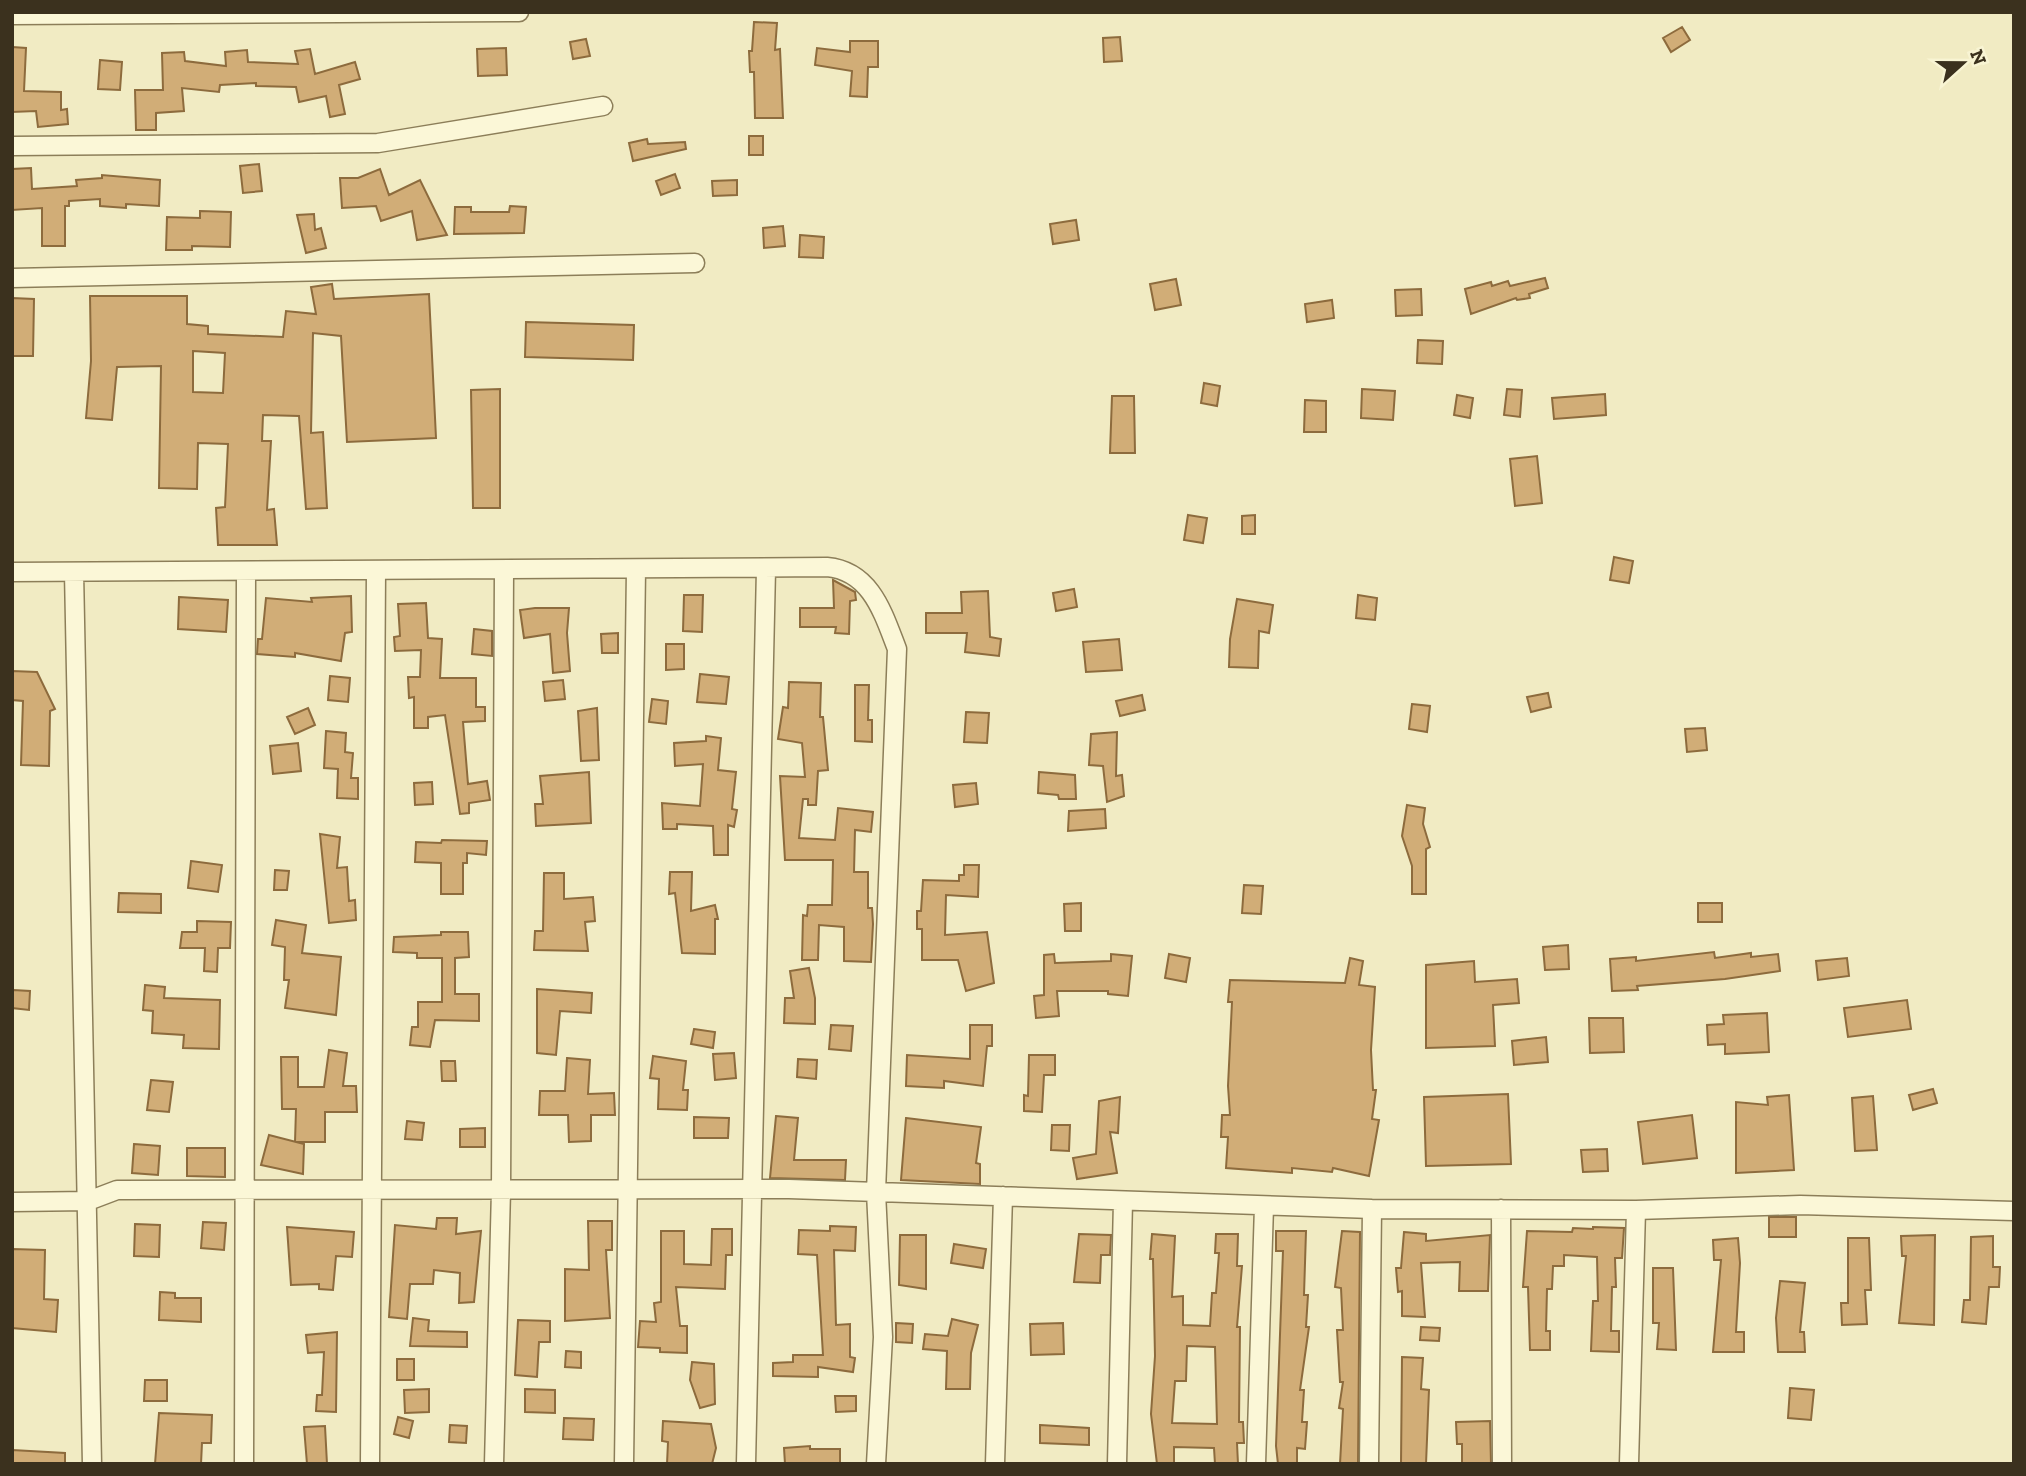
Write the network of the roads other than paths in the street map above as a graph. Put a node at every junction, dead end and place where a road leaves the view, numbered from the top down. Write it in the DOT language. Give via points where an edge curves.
graph roads {
  1 [pos="519,12"];
  2 [pos="12,15"];
  3 [pos="603,106"];
  4 [pos="12,146"];
  5 [pos="695,263"];
  6 [pos="12,278"];
  7 [pos="636,569"];
  8 [pos="766,569"];
  9 [pos="246,571"];
  10 [pos="505,571"];
  11 [pos="12,572"];
  12 [pos="74,572"];
  13 [pos="376,572"];
  14 [pos="373,1189"];
  15 [pos="754,1190"];
  16 [pos="246,1191"];
  17 [pos="501,1191"];
  18 [pos="627,1191"];
  19 [pos="876,1192"];
  20 [pos="1003,1196"];
  21 [pos="88,1200"];
  22 [pos="1123,1201"];
  23 [pos="12,1202"];
  24 [pos="1264,1206"];
  25 [pos="1372,1209"];
  26 [pos="1501,1209"];
  27 [pos="1636,1210"];
  28 [pos="2014,1211"];
  29 [pos="92,1464"];
  30 [pos="244,1464"];
  31 [pos="370,1464"];
  32 [pos="494,1464"];
  33 [pos="624,1464"];
  34 [pos="747,1464"];
  35 [pos="876,1464"];
  36 [pos="995,1464"];
  37 [pos="1117,1464"];
  38 [pos="1256,1464"];
  39 [pos="1369,1464"];
  40 [pos="1502,1464"];
  41 [pos="1629,1464"];
  1 -- 2 [label="street"];
  3 -- 4 [label="street" via="379,143"];
  5 -- 6 [label="street"];
  7 -- 8 [label="street"];
  7 -- 10 [label="street"];
  7 -- 18 [label="street"];
  8 -- 15 [label="street"];
  8 -- 19 [label="street" via="845,569 864,583 882,611 897,649"];
  9 -- 12 [label="street"];
  9 -- 13 [label="street"];
  9 -- 16 [label="street"];
  10 -- 13 [label="street"];
  10 -- 17 [label="street"];
  11 -- 12 [label="street"];
  12 -- 21 [label="street"];
  13 -- 14 [label="street"];
  14 -- 16 [label="street"];
  14 -- 17 [label="street"];
  14 -- 31 [label="street"];
  15 -- 18 [label="street"];
  15 -- 19 [label="street"];
  15 -- 34 [label="street"];
  16 -- 21 [label="street" via="117,1190"];
  16 -- 30 [label="street"];
  17 -- 18 [label="street"];
  17 -- 32 [label="street"];
  18 -- 33 [label="street"];
  19 -- 20 [label="street"];
  19 -- 35 [label="street" via="883,1337"];
  20 -- 22 [label="street"];
  20 -- 36 [label="street"];
  21 -- 23 [label="street"];
  21 -- 29 [label="street"];
  22 -- 24 [label="street"];
  22 -- 37 [label="street"];
  24 -- 25 [label="street"];
  24 -- 38 [label="street"];
  25 -- 26 [label="street"];
  25 -- 39 [label="street"];
  26 -- 27 [label="street"];
  26 -- 40 [label="street"];
  27 -- 28 [label="street" via="1800,1205"];
  27 -- 41 [label="street"];
}
